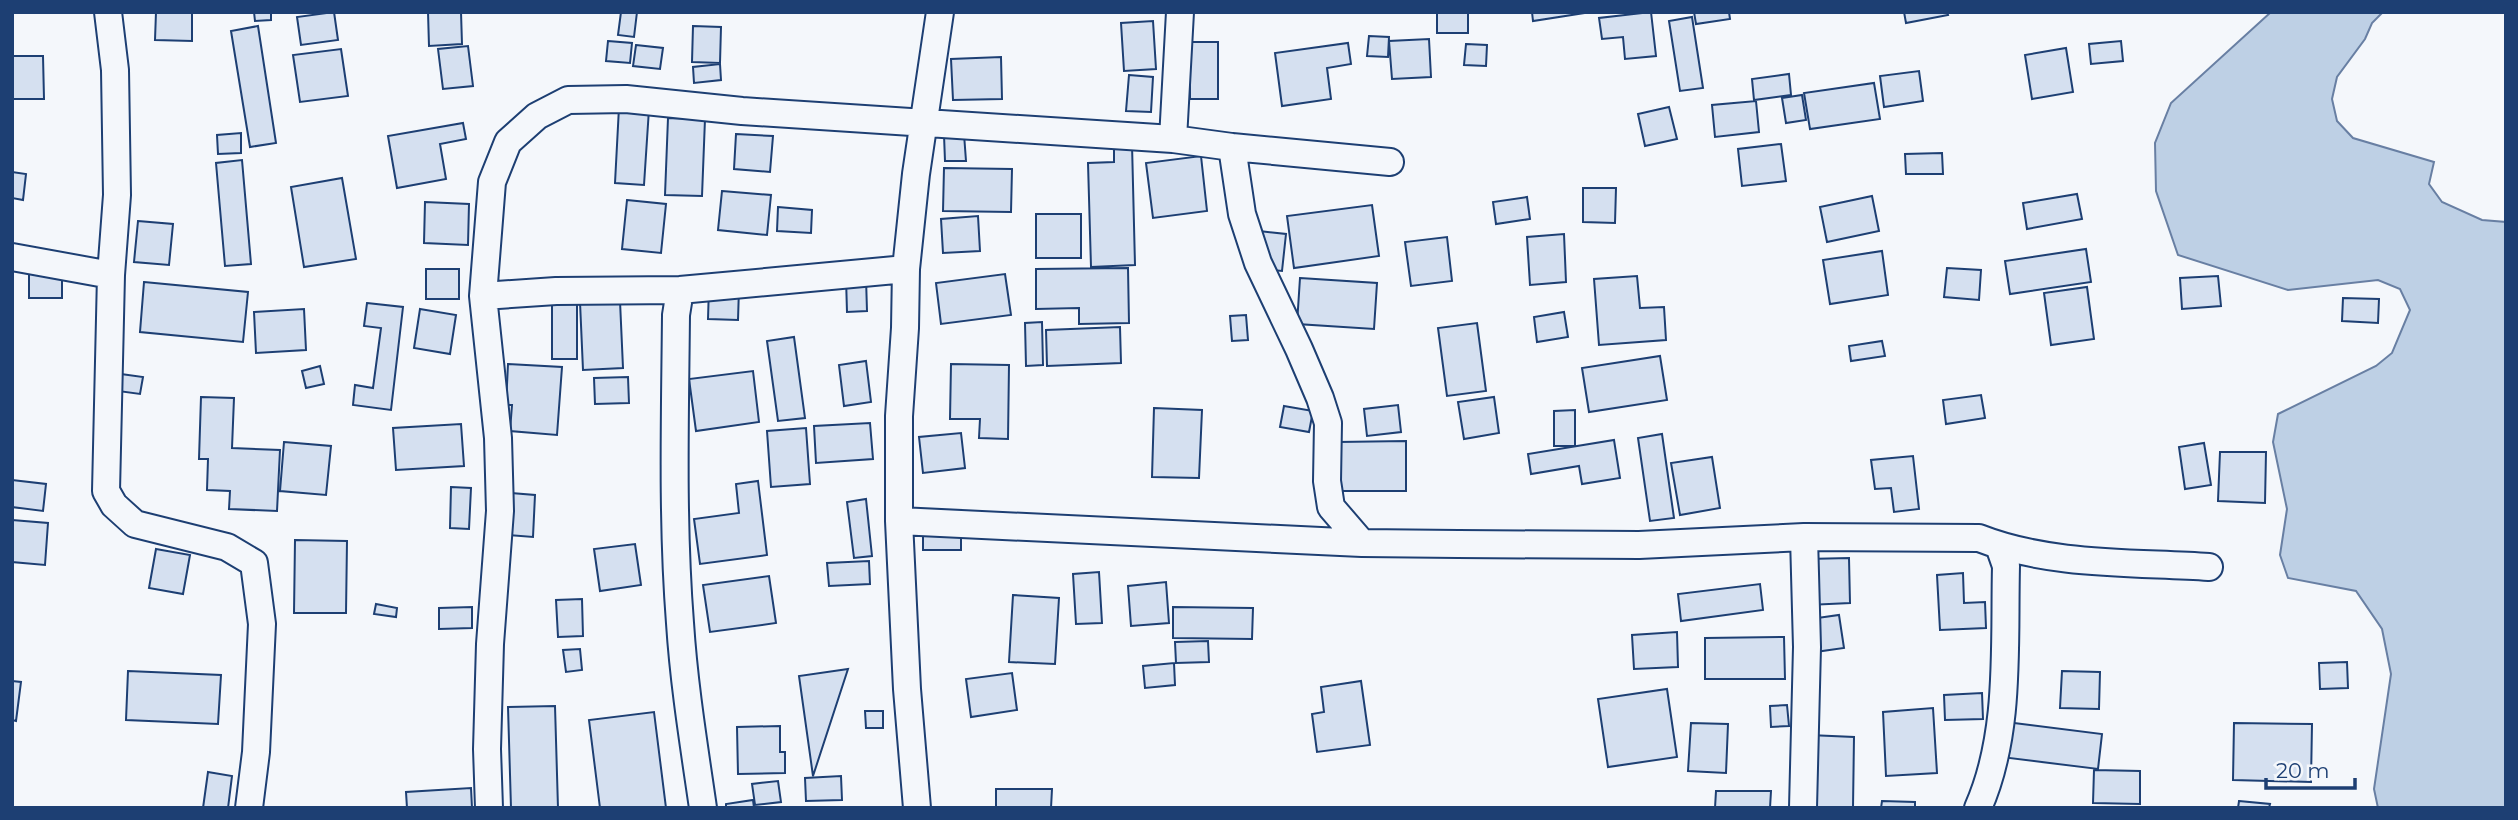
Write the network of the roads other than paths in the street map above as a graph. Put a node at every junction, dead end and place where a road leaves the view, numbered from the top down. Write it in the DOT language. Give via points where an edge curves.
graph roads {
  1 [pos="108,12"];
  2 [pos="940,12"];
  3 [pos="1180,12"];
  4 [pos="923,125"];
  5 [pos="1173,139"];
  6 [pos="1231,147"];
  7 [pos="1390,162"];
  8 [pos="12,257"];
  9 [pos="906,269"];
  10 [pos="111,275"];
  11 [pos="680,290"];
  12 [pos="483,296"];
  13 [pos="899,521"];
  14 [pos="1804,537"];
  15 [pos="1362,543"];
  16 [pos="2000,546"];
  17 [pos="2210,567"];
  18 [pos="249,808"];
  19 [pos="489,808"];
  20 [pos="703,808"];
  21 [pos="917,808"];
  22 [pos="1803,808"];
  23 [pos="1979,808"];
  1 -- 10 [label="street" via="117,134"];
  2 -- 4 [label="street"];
  3 -- 5 [label="street"];
  4 -- 5 [label="street"];
  4 -- 9 [label="street"];
  4 -- 12 [label="street" via="626,99 568,100 537,116 508,142 492,182"];
  5 -- 6 [label="street"];
  6 -- 7 [label="street"];
  6 -- 15 [label="street" via="1242,214 1258,263 1328,423 1331,507"];
  8 -- 10 [label="street"];
  9 -- 11 [label="street"];
  9 -- 13 [label="street"];
  10 -- 18 [label="street" via="106,491 135,524 228,547 254,563 262,624"];
  11 -- 12 [label="street"];
  11 -- 20 [label="street" via="675,470 680,621"];
  12 -- 19 [label="street" via="498,438 499,511 490,644"];
  13 -- 15 [label="street"];
  13 -- 21 [label="street"];
  14 -- 15 [label="street" via="1639,545"];
  14 -- 16 [label="street" via="1979,538"];
  14 -- 22 [label="street"];
  16 -- 17 [label="street" via="2049,557"];
  16 -- 23 [label="street" via="2007,566 2002,705 1995,758"];
}
